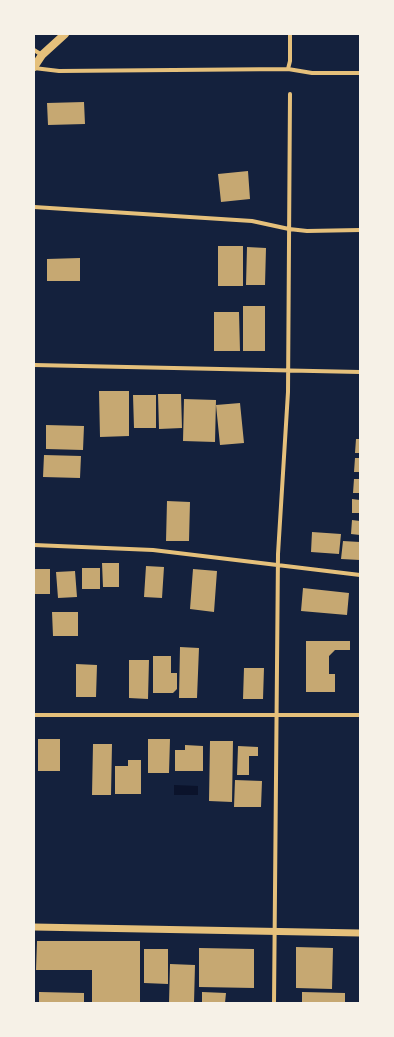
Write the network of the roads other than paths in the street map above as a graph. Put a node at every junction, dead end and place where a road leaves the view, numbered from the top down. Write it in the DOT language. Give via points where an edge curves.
graph roads {
  1 [pos="65,34"];
  2 [pos="290,34"];
  3 [pos="34,50"];
  4 [pos="42,55"];
  5 [pos="34,68"];
  6 [pos="288,69"];
  7 [pos="360,74"];
  8 [pos="290,94"];
  9 [pos="34,207"];
  10 [pos="289,229"];
  11 [pos="360,230"];
  12 [pos="34,365"];
  13 [pos="288,371"];
  14 [pos="360,372"];
  15 [pos="34,545"];
  16 [pos="278,564"];
  17 [pos="360,575"];
  18 [pos="34,715"];
  19 [pos="360,715"];
  20 [pos="277,716"];
  21 [pos="34,927"];
  22 [pos="274,932"];
  23 [pos="360,933"];
  24 [pos="274,1003"];
  1 -- 4 [label="main road"];
  2 -- 6 [label="street"];
  3 -- 4 [label="street"];
  4 -- 5 [label="main road"];
  5 -- 6 [label="street"];
  6 -- 7 [label="street" via="312,73"];
  8 -- 10 [label="street"];
  9 -- 10 [label="street" via="252,221"];
  10 -- 11 [label="street"];
  10 -- 13 [label="street"];
  12 -- 13 [label="street"];
  13 -- 14 [label="street"];
  13 -- 16 [label="street"];
  15 -- 16 [label="street" via="153,550"];
  16 -- 17 [label="street"];
  16 -- 20 [label="street"];
  18 -- 20 [label="street"];
  19 -- 20 [label="street"];
  20 -- 22 [label="street"];
  21 -- 22 [label="street"];
  22 -- 23 [label="street"];
  22 -- 24 [label="street"];
}
